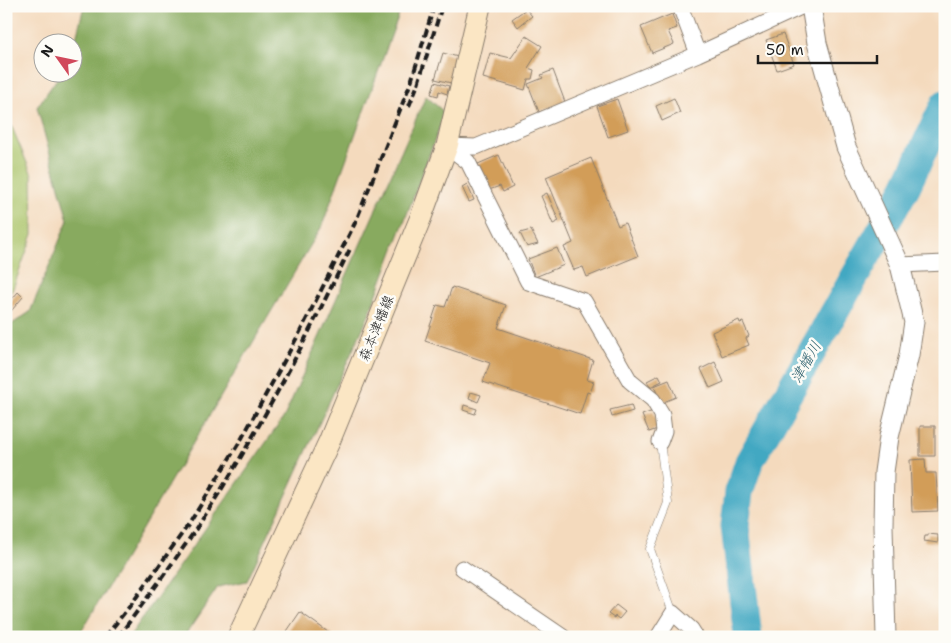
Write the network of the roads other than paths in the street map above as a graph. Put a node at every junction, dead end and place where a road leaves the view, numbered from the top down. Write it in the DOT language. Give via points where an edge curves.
graph roads {
  1 [pos="480,6"];
  2 [pos="680,6"];
  3 [pos="803,6"];
  4 [pos="811,6"];
  5 [pos="698,54"];
  6 [pos="447,146"];
  7 [pos="945,264"];
  8 [pos="900,265"];
  9 [pos="660,442"];
  10 [pos="462,568"];
  11 [pos="673,613"];
  12 [pos="238,637"];
  13 [pos="563,637"];
  14 [pos="658,637"];
  15 [pos="696,637"];
  16 [pos="886,637"];
  1 -- 6 [label="main road, 森本津幡線"];
  2 -- 5 [label="street"];
  3 -- 5 [label="street"];
  4 -- 8 [label="street" via="817,43 846,147"];
  5 -- 6 [label="street" via="476,147"];
  6 -- 9 [label="street" via="468,162 528,282 584,301 630,381 653,400 662,415 664,431"];
  6 -- 12 [label="main road, 森本津幡線" via="422,217 329,442"];
  7 -- 8 [label="street"];
  8 -- 16 [label="street" via="914,322 884,472"];
  9 -- 11 [label="lane" via="668,503 650,549"];
  10 -- 13 [label="street"];
  11 -- 14 [label="street"];
  11 -- 15 [label="street"];
}
